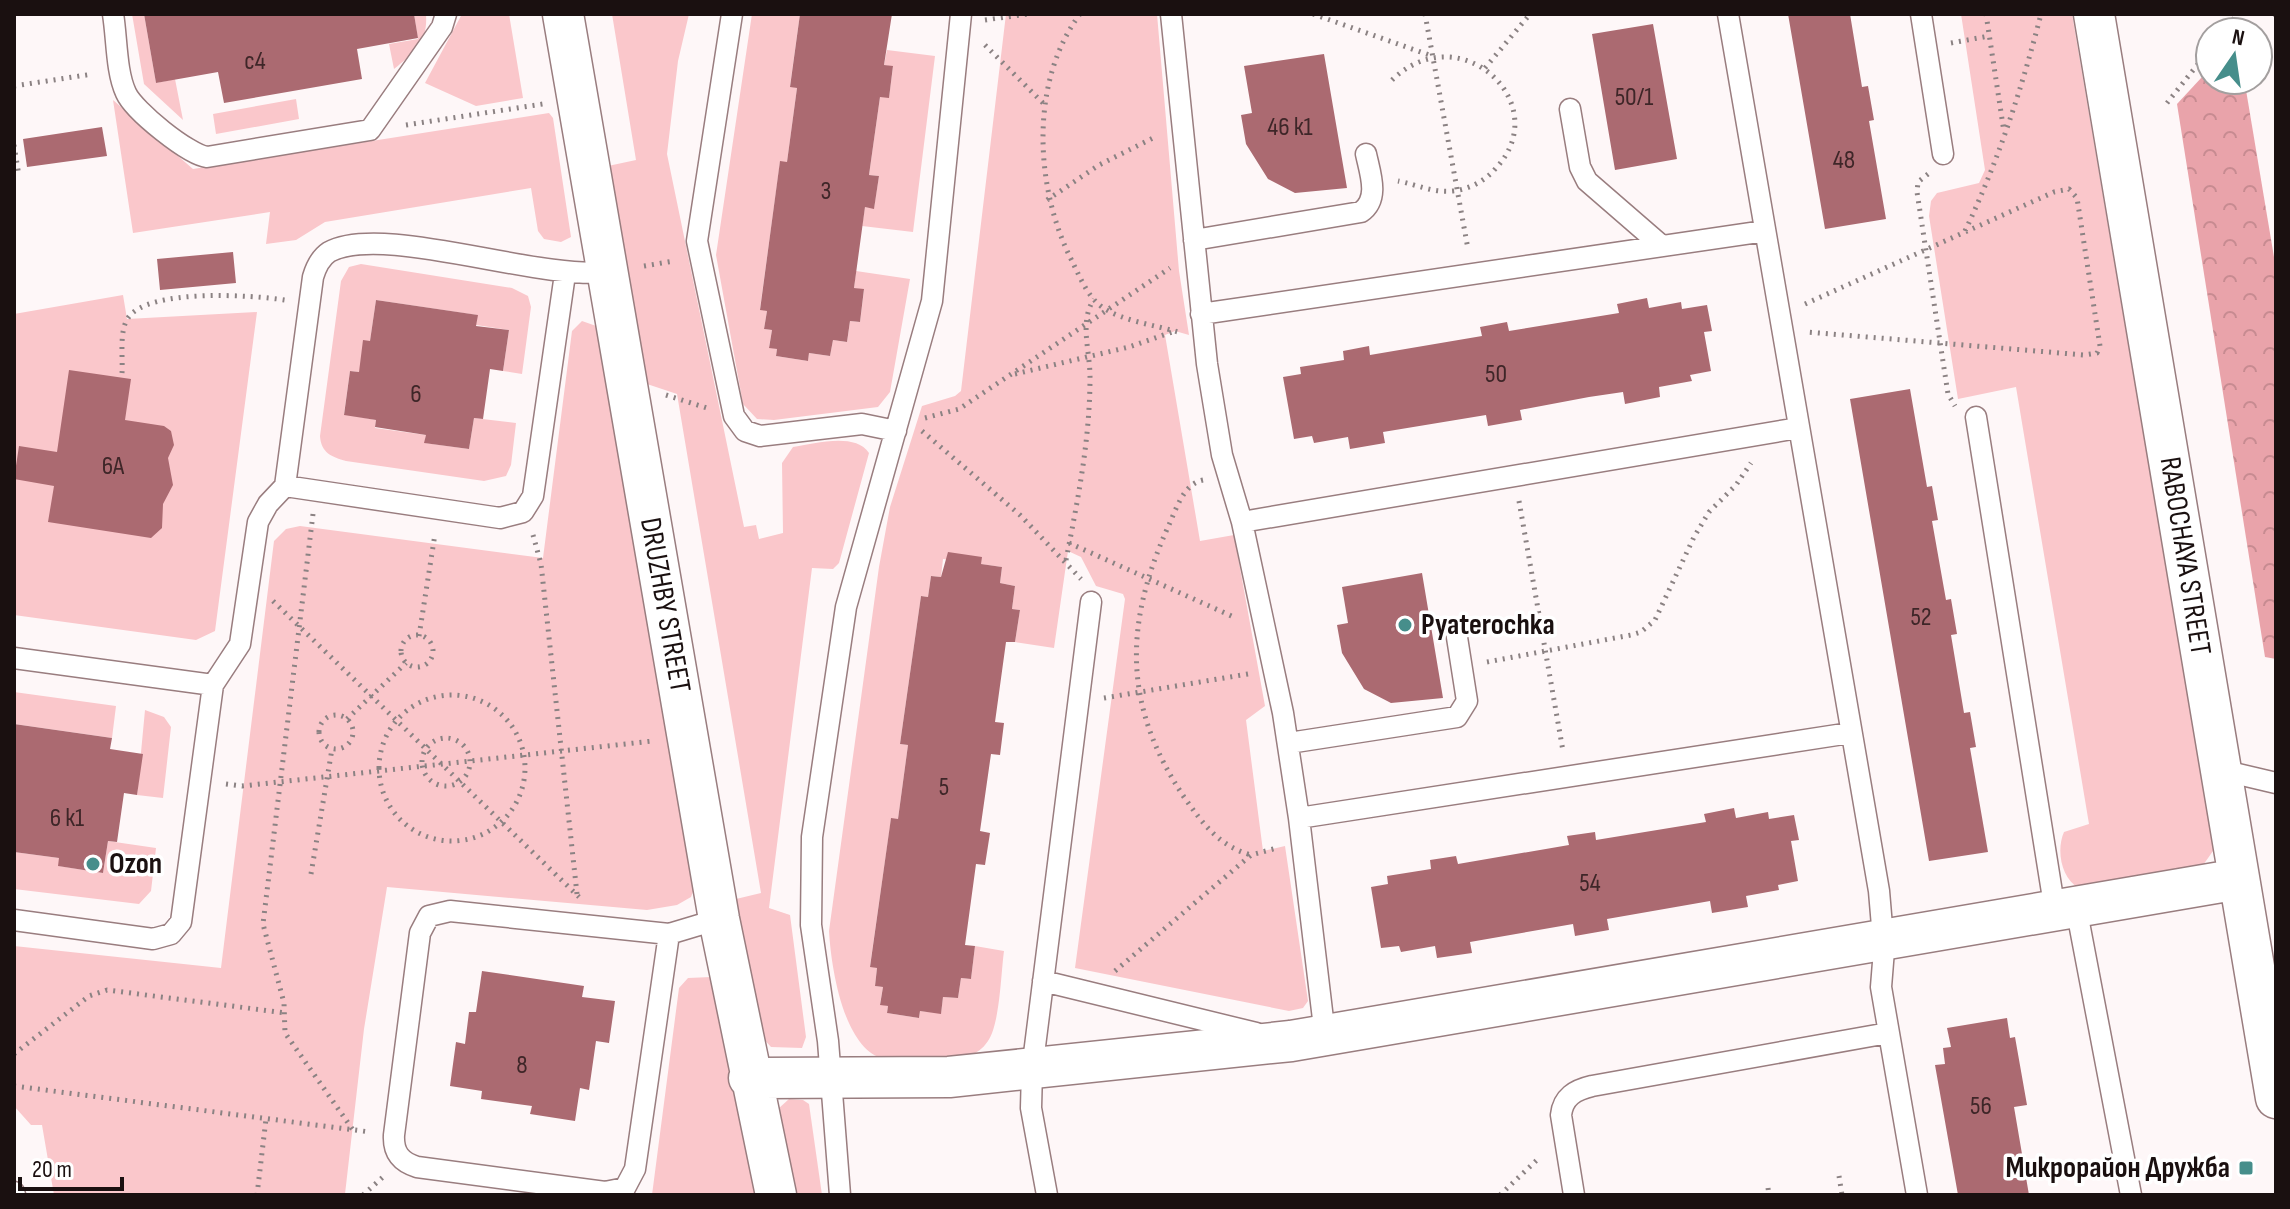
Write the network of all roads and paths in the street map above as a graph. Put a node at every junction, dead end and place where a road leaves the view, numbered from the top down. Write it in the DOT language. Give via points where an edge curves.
graph roads {
  1 [pos="113,14"];
  2 [pos="446,14"];
  3 [pos="563,14"];
  4 [pos="732,14"];
  5 [pos="1028,14"];
  6 [pos="1080,14"];
  7 [pos="1171,14"];
  8 [pos="1313,14"];
  9 [pos="1425,14"];
  10 [pos="1530,14"];
  11 [pos="1728,14"];
  12 [pos="1921,14"];
  13 [pos="1986,14"];
  14 [pos="2041,14"];
  15 [pos="2094,14"];
  16 [pos="960,19"];
  17 [pos="1989,36"];
  18 [pos="1926,49"];
  19 [pos="1433,56"];
  20 [pos="1485,68"];
  21 [pos="2194,69"];
  22 [pos="98,74"];
  23 [pos="1392,80"];
  24 [pos="14,86"];
  25 [pos="557,102"];
  26 [pos="2167,103"];
  27 [pos="1046,106"];
  28 [pos="1570,109"];
  29 [pos="1182,125"];
  30 [pos="370,130"];
  31 [pos="2004,134"];
  32 [pos="14,145"];
  33 [pos="1366,154"];
  34 [pos="1943,154"];
  35 [pos="19,176"];
  36 [pos="1372,185"];
  37 [pos="1457,190"];
  38 [pos="1047,200"];
  39 [pos="1765,231"];
  40 [pos="1964,233"];
  41 [pos="1195,246"];
  42 [pos="1662,246"];
  43 [pos="1926,249"];
  44 [pos="698,257"];
  45 [pos="621,270"];
  46 [pos="565,274"];
  47 [pos="1473,274"];
  48 [pos="259,296"];
  49 [pos="1094,299"];
  50 [pos="1109,311"];
  51 [pos="1201,314"];
  52 [pos="1780,322"];
  53 [pos="1085,326"];
  54 [pos="1175,331"];
  55 [pos="1205,339"];
  56 [pos="1941,345"];
  57 [pos="1089,358"];
  58 [pos="122,373"];
  59 [pos="1010,375"];
  60 [pos="627,384"];
  61 [pos="734,416"];
  62 [pos="1976,417"];
  63 [pos="898,425"];
  64 [pos="1798,428"];
  65 [pos="1762,434"];
  66 [pos="1228,476"];
  67 [pos="1514,476"];
  68 [pos="285,486"];
  69 [pos="316,490"];
  70 [pos="439,509"];
  71 [pos="523,512"];
  72 [pos="1242,522"];
  73 [pos="1069,543"];
  74 [pos="1147,580"];
  75 [pos="1091,602"];
  76 [pos="299,626"];
  77 [pos="1264,630"];
  78 [pos="1456,631"];
  79 [pos="419,636"];
  80 [pos="1545,651"];
  81 [pos="14,658"];
  82 [pos="406,663"];
  83 [pos="1462,667"];
  84 [pos="1273,669"];
  85 [pos="213,685"];
  86 [pos="1139,694"];
  87 [pos="372,696"];
  88 [pos="1079,698"];
  89 [pos="347,719"];
  90 [pos="397,720"];
  91 [pos="1850,733"];
  92 [pos="656,740"];
  93 [pos="1289,743"];
  94 [pos="426,748"];
  95 [pos="332,749"];
  96 [pos="562,751"];
  97 [pos="523,754"];
  98 [pos="470,760"];
  99 [pos="442,764"];
  100 [pos="422,766"];
  101 [pos="2221,770"];
  102 [pos="379,771"];
  103 [pos="328,776"];
  104 [pos="1568,776"];
  105 [pos="201,780"];
  106 [pos="280,782"];
  107 [pos="461,782"];
  108 [pos="2276,783"];
  109 [pos="1299,818"];
  110 [pos="501,821"];
  111 [pos="311,874"];
  112 [pos="2239,879"];
  113 [pos="577,895"];
  114 [pos="2066,909"];
  115 [pos="719,919"];
  116 [pos="14,920"];
  117 [pos="611,928"];
  118 [pos="669,934"];
  119 [pos="1884,942"];
  120 [pos="1043,981"];
  121 [pos="1090,992"];
  122 [pos="286,1013"];
  123 [pos="1888,1033"];
  124 [pos="1308,1039"];
  125 [pos="14,1054"];
  126 [pos="1032,1070"];
  127 [pos="2274,1077"];
  128 [pos="749,1078"];
  129 [pos="830,1078"];
  130 [pos="14,1086"];
  131 [pos="266,1119"];
  132 [pos="1563,1134"];
  133 [pos="1839,1176"];
  134 [pos="257,1195"];
  135 [pos="776,1195"];
  136 [pos="840,1195"];
  137 [pos="1047,1195"];
  138 [pos="1500,1195"];
  139 [pos="1574,1195"];
  140 [pos="1842,1195"];
  141 [pos="1917,1195"];
  142 [pos="2131,1195"];
  1 -- 30 [label="lane" via="126,93 193,154 207,157"];
  2 -- 30 [label="lane"];
  3 -- 45 [label="street, DRUZHBY STREET"];
  4 -- 44 [label="lane" via="699,212"];
  5 -- 16 [label="path"];
  6 -- 27 [label="path" via="1061,52"];
  7 -- 29 [label="lane"];
  8 -- 19 [label="path"];
  9 -- 19 [label="path"];
  10 -- 20 [label="path"];
  11 -- 39 [label="lane"];
  12 -- 18 [label="lane"];
  13 -- 17 [label="path"];
  14 -- 31 [label="path"];
  15 -- 101 [label="street, RABOCHAYA STREET"];
  16 -- 27 [label="path"];
  16 -- 63 [label="lane" via="932,301"];
  17 -- 18 [label="path"];
  17 -- 31 [label="path"];
  18 -- 34 [label="lane"];
  19 -- 20 [label="path" via="1452,55"];
  19 -- 23 [label="path"];
  19 -- 37 [label="path"];
  20 -- 37 [label="path" via="1508,95 1514,130 1495,169"];
  21 -- 26 [label="path"];
  22 -- 24 [label="path"];
  25 -- 30 [label="path"];
  27 -- 38 [label="path" via="1042,153"];
  28 -- 42 [label="lane" via="1587,181"];
  29 -- 38 [label="path" via="1121,153"];
  29 -- 41 [label="lane"];
  31 -- 40 [label="path"];
  32 -- 35 [label="path"];
  33 -- 36 [label="lane"];
  34 -- 43 [label="path" via="1942,165 1916,186"];
  36 -- 37 [label="path" via="1398,181 1434,191"];
  36 -- 41 [label="lane" via="1370,204 1355,214"];
  37 -- 47 [label="path"];
  38 -- 49 [label="path" via="1067,252"];
  39 -- 42 [label="lane"];
  39 -- 52 [label="lane"];
  40 -- 43 [label="path"];
  40 -- 56 [label="path" via="2060,190 2073,190 2099,350 2089,355"];
  41 -- 50 [label="path"];
  41 -- 51 [label="lane"];
  42 -- 47 [label="lane"];
  43 -- 52 [label="path"];
  43 -- 56 [label="path"];
  44 -- 45 [label="path"];
  44 -- 61 [label="lane"];
  45 -- 46 [label="lane"];
  45 -- 60 [label="street, DRUZHBY STREET"];
  46 -- 68 [label="lane" via="381,245 342,248 322,257 313,277"];
  46 -- 71 [label="lane" via="533,496"];
  47 -- 51 [label="lane"];
  48 -- 58 [label="path" via="146,303 127,320"];
  49 -- 50 [label="path"];
  49 -- 53 [label="path"];
  50 -- 53 [label="path"];
  50 -- 54 [label="path"];
  51 -- 55 [label="lane"];
  52 -- 56 [label="path"];
  52 -- 64 [label="lane"];
  53 -- 57 [label="path"];
  53 -- 59 [label="path"];
  54 -- 55 [label="path"];
  54 -- 57 [label="path"];
  55 -- 66 [label="lane"];
  56 -- 62 [label="path" via="1950,400 1973,410"];
  57 -- 59 [label="path"];
  57 -- 73 [label="path" via="1087,444"];
  59 -- 63 [label="path" via="959,409"];
  60 -- 61 [label="path"];
  60 -- 115 [label="street, DRUZHBY STREET"];
  61 -- 63 [label="lane" via="745,431 760,436"];
  62 -- 114 [label="lane"];
  63 -- 73 [label="path" via="930,435 1066,560"];
  63 -- 129 [label="lane" via="846,607 812,837 811,925"];
  64 -- 65 [label="lane"];
  64 -- 91 [label="lane"];
  65 -- 67 [label="lane"];
  65 -- 80 [label="path" via="1743,477 1709,512 1694,537 1649,627"];
  66 -- 72 [label="lane"];
  66 -- 74 [label="path" via="1198,481 1187,489"];
  67 -- 72 [label="lane"];
  67 -- 80 [label="path"];
  68 -- 69 [label="lane"];
  68 -- 85 [label="lane" via="258,522 240,644"];
  69 -- 70 [label="lane"];
  69 -- 76 [label="path"];
  70 -- 71 [label="lane" via="500,518"];
  70 -- 79 [label="path"];
  71 -- 96 [label="path" via="541,564"];
  72 -- 77 [label="lane"];
  73 -- 74 [label="path"];
  74 -- 77 [label="path"];
  74 -- 86 [label="path" via="1136,639"];
  75 -- 88 [label="lane"];
  76 -- 87 [label="path"];
  76 -- 106 [label="path"];
  77 -- 84 [label="lane"];
  78 -- 83 [label="lane"];
  79 -- 82 [label="path" via="404,644"];
  79 -- 82 [label="path" via="430,642 432,657 421,667"];
  80 -- 83 [label="path"];
  80 -- 104 [label="path"];
  81 -- 85 [label="lane"];
  82 -- 87 [label="path"];
  83 -- 93 [label="lane" via="1467,701 1457,717"];
  84 -- 86 [label="path"];
  84 -- 93 [label="lane"];
  85 -- 105 [label="lane"];
  86 -- 88 [label="path"];
  86 -- 121 [label="path" via="1152,741 1190,806 1223,844 1251,855"];
  87 -- 89 [label="path"];
  87 -- 90 [label="path"];
  88 -- 120 [label="lane"];
  89 -- 95 [label="path" via="351,742"];
  89 -- 95 [label="path" via="334,715 321,725 321,741"];
  90 -- 94 [label="path"];
  90 -- 97 [label="path" via="424,701 466,696 503,717"];
  90 -- 102 [label="path" via="384,741"];
  91 -- 104 [label="lane"];
  91 -- 119 [label="lane"];
  92 -- 96 [label="path"];
  93 -- 109 [label="lane"];
  94 -- 98 [label="path" via="437,739 454,739 467,749"];
  94 -- 99 [label="path"];
  94 -- 100 [label="path"];
  95 -- 103 [label="path"];
  96 -- 97 [label="path"];
  96 -- 113 [label="path"];
  97 -- 98 [label="path"];
  97 -- 110 [label="path" via="519,797"];
  98 -- 99 [label="path"];
  98 -- 107 [label="path"];
  99 -- 100 [label="path"];
  99 -- 107 [label="path"];
  100 -- 102 [label="path"];
  100 -- 107 [label="path" via="434,784"];
  101 -- 108 [label="lane"];
  101 -- 112 [label="street, RABOCHAYA STREET"];
  102 -- 103 [label="path"];
  102 -- 110 [label="path" via="391,809 424,835 466,839"];
  103 -- 106 [label="path"];
  103 -- 111 [label="path"];
  104 -- 109 [label="lane"];
  105 -- 106 [label="path" via="242,786"];
  105 -- 116 [label="lane" via="183,912 171,934 143,938"];
  106 -- 122 [label="path" via="263,924"];
  107 -- 110 [label="path"];
  109 -- 124 [label="lane"];
  110 -- 113 [label="path"];
  112 -- 114 [label="street"];
  112 -- 127 [label="street, RABOCHAYA STREET"];
  113 -- 117 [label="path"];
  114 -- 119 [label="street"];
  114 -- 142 [label="lane"];
  115 -- 118 [label="lane"];
  115 -- 128 [label="street, DRUZHBY STREET"];
  117 -- 118 [label="lane"];
  117 -- 118 [label="lane" via="450,911 424,921 394,1135 402,1161 605,1192 625,1188 635,1169"];
  119 -- 123 [label="lane" via="1880,979"];
  119 -- 124 [label="street"];
  120 -- 121 [label="lane"];
  120 -- 126 [label="lane"];
  121 -- 124 [label="lane"];
  122 -- 125 [label="path" via="107,990 89,996"];
  122 -- 131 [label="path" via="285,1033 353,1130"];
  123 -- 132 [label="lane" via="1582,1088 1562,1107"];
  123 -- 141 [label="lane"];
  124 -- 126 [label="street"];
  126 -- 129 [label="street" via="934,1078"];
  126 -- 137 [label="lane" via="1031,1108"];
  128 -- 129 [label="street"];
  128 -- 135 [label="street, DRUZHBY STREET"];
  129 -- 136 [label="lane"];
  130 -- 131 [label="path"];
  131 -- 134 [label="path"];
  132 -- 138 [label="path"];
  132 -- 139 [label="lane"];
  133 -- 140 [label="path"];
}
